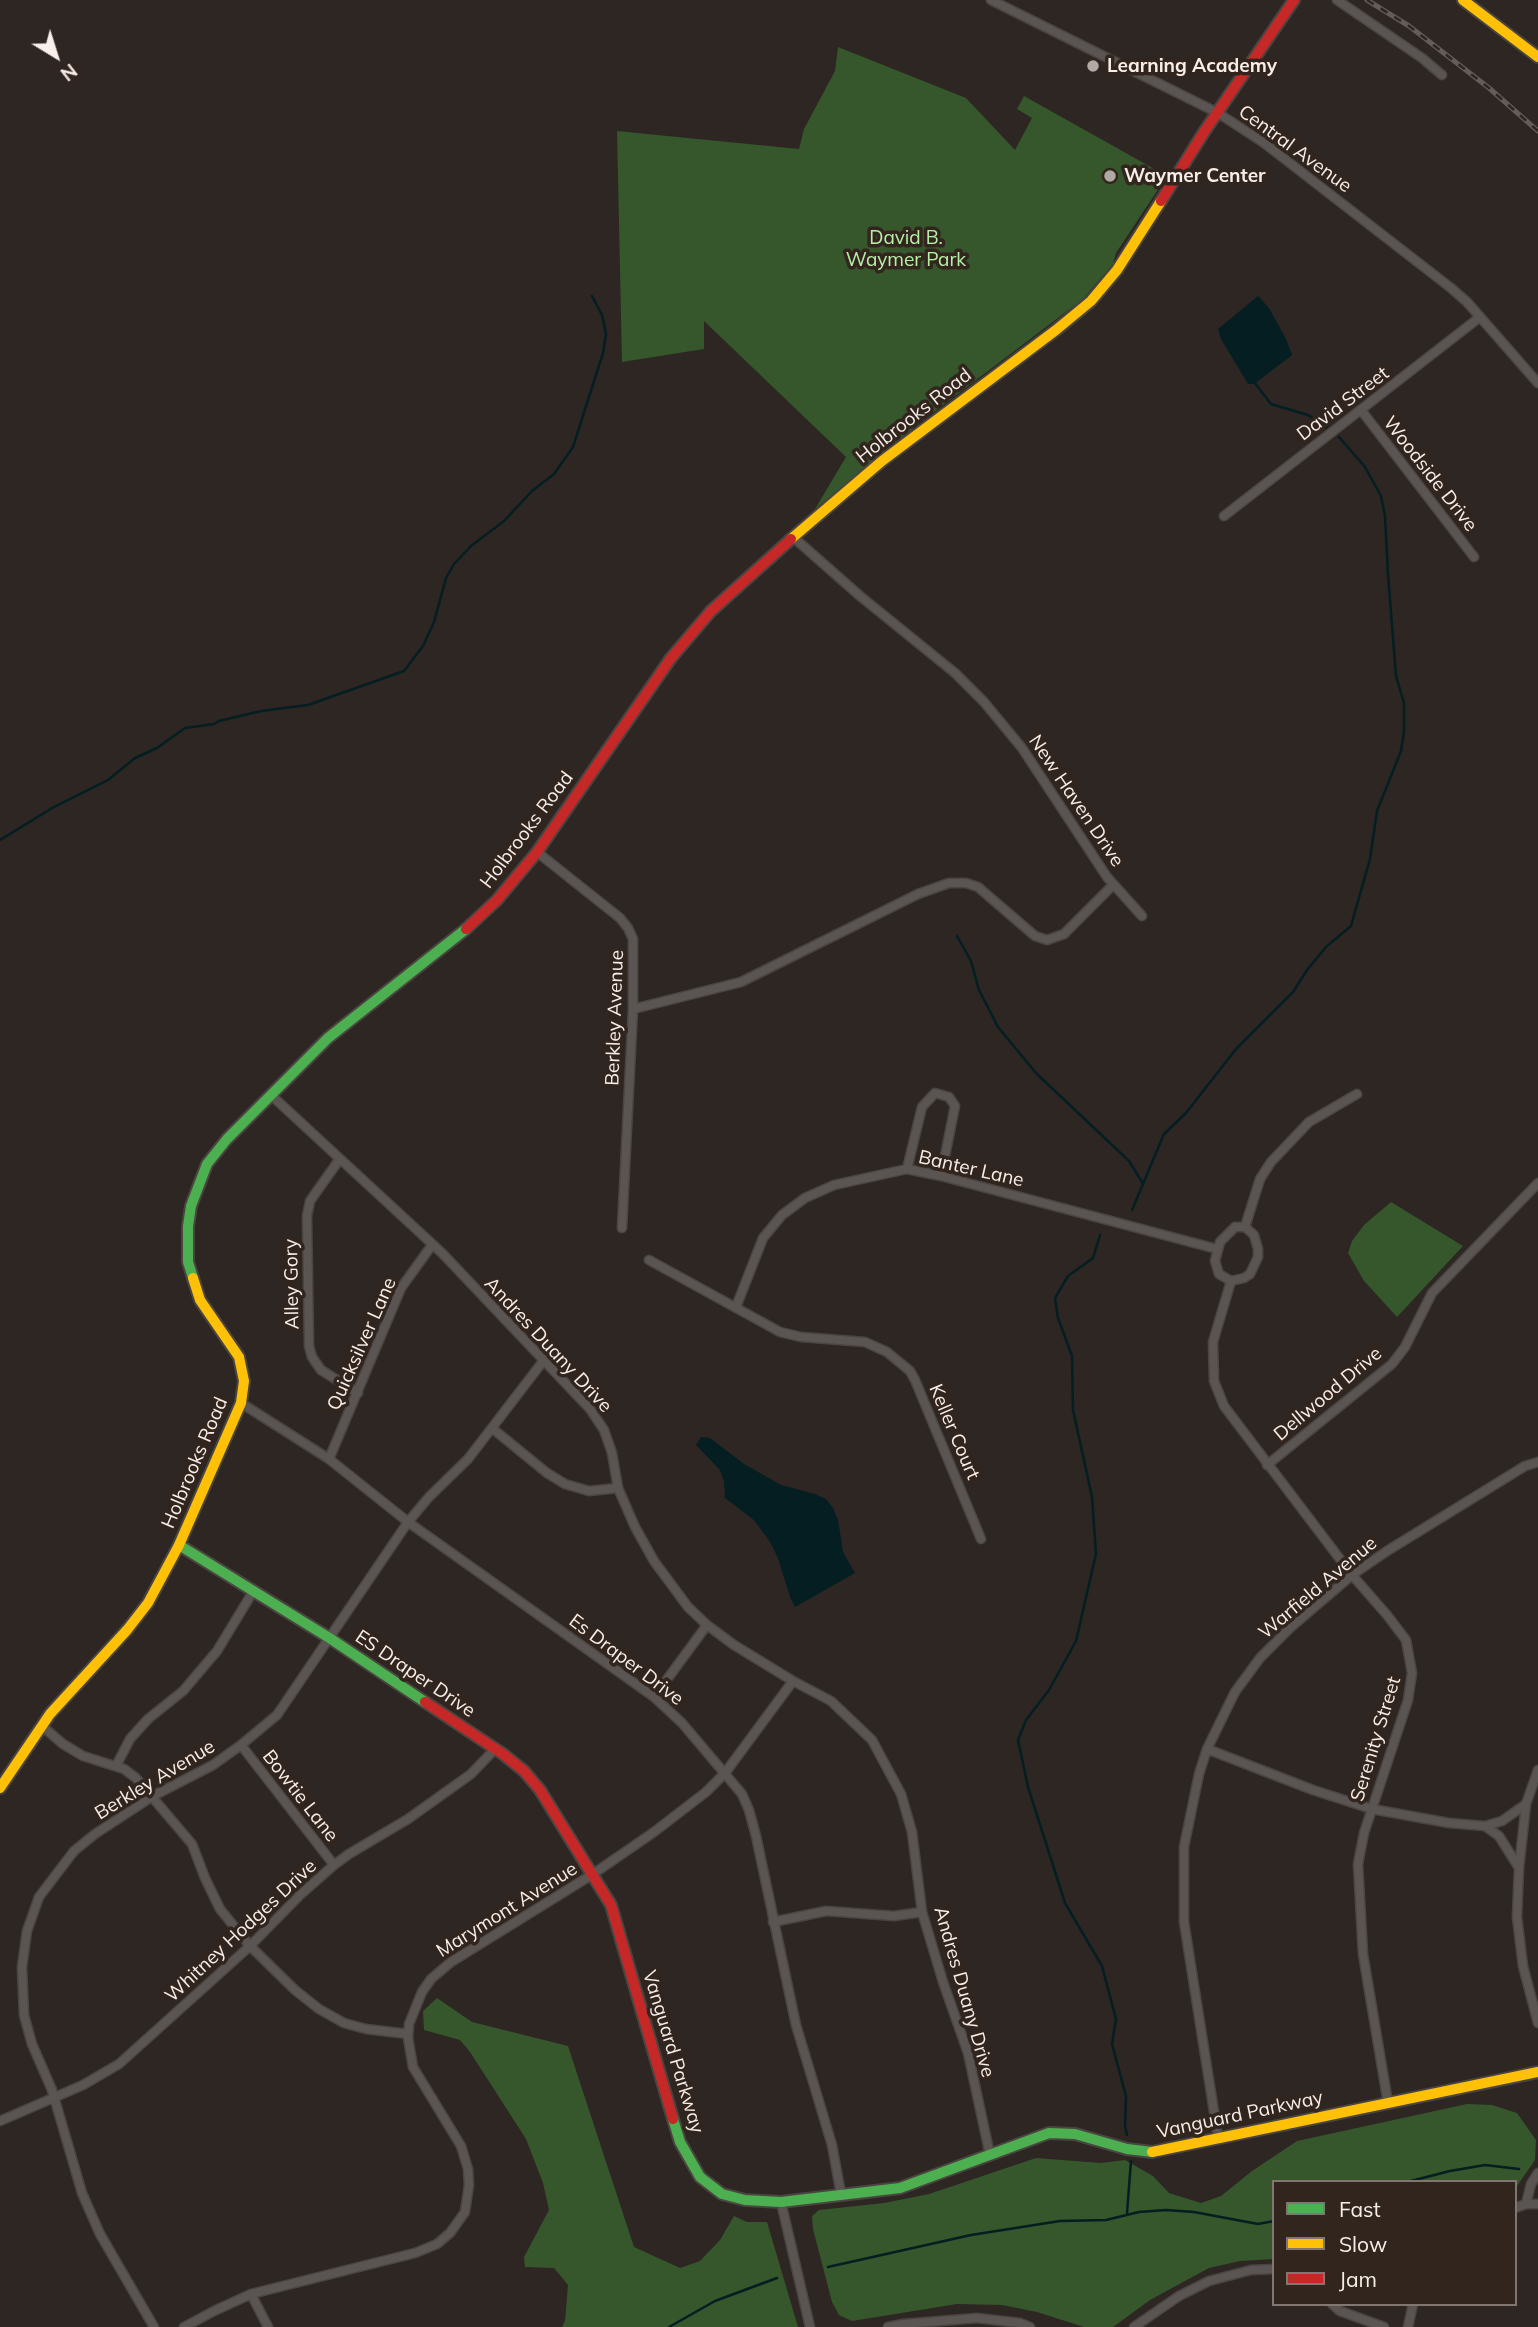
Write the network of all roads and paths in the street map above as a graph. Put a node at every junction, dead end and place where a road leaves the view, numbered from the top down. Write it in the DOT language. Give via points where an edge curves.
graph roads {
  1 [pos="991,0"];
  2 [pos="1294,0"];
  3 [pos="1337,0"];
  4 [pos="1463,0"];
  5 [pos="1538,57"];
  6 [pos="1442,75"];
  7 [pos="1218,113"];
  8 [pos="1480,317"];
  9 [pos="1538,383"];
  10 [pos="1361,410"];
  11 [pos="1224,516"];
  12 [pos="793,537"];
  13 [pos="1474,557"];
  14 [pos="537,852"];
  15 [pos="1113,885"];
  16 [pos="1142,916"];
  17 [pos="633,1009"];
  18 [pos="1357,1094"];
  19 [pos="271,1095"];
  20 [pos="339,1160"];
  21 [pos="906,1169"];
  22 [pos="941,1176"];
  23 [pos="1538,1183"];
  24 [pos="1245,1227"];
  25 [pos="622,1228"];
  26 [pos="432,1245"];
  27 [pos="1217,1249"];
  28 [pos="649,1260"];
  29 [pos="1230,1281"];
  30 [pos="736,1307"];
  31 [pos="544,1360"];
  32 [pos="358,1393"];
  33 [pos="241,1403"];
  34 [pos="493,1429"];
  35 [pos="329,1459"];
  36 [pos="1538,1462"];
  37 [pos="1268,1465"];
  38 [pos="618,1488"];
  39 [pos="408,1522"];
  40 [pos="981,1539"];
  41 [pos="178,1545"];
  42 [pos="1352,1575"];
  43 [pos="254,1590"];
  44 [pos="707,1625"];
  45 [pos="331,1639"];
  46 [pos="793,1681"];
  47 [pos="654,1697"];
  48 [pos="42,1726"];
  49 [pos="241,1745"];
  50 [pos="495,1749"];
  51 [pos="1207,1749"];
  52 [pos="116,1766"];
  53 [pos="1538,1770"];
  54 [pos="725,1773"];
  55 [pos="0,1788"];
  56 [pos="153,1797"];
  57 [pos="1526,1804"];
  58 [pos="1372,1809"];
  59 [pos="1485,1826"];
  60 [pos="334,1866"];
  61 [pos="1519,1868"];
  62 [pos="593,1874"];
  63 [pos="922,1912"];
  64 [pos="773,1922"];
  65 [pos="250,1946"];
  66 [pos="1538,2023"];
  67 [pos="408,2034"];
  68 [pos="1538,2072"];
  69 [pos="54,2098"];
  70 [pos="1388,2103"];
  71 [pos="0,2121"];
  72 [pos="1218,2137"];
  73 [pos="990,2155"];
  74 [pos="1538,2173"];
  75 [pos="841,2194"];
  76 [pos="781,2202"];
  77 [pos="1526,2204"];
  78 [pos="1538,2204"];
  79 [pos="1517,2207"];
  80 [pos="1272,2269"];
  81 [pos="251,2294"];
  82 [pos="1334,2306"];
  83 [pos="1413,2306"];
  84 [pos="154,2327"];
  85 [pos="184,2327"];
  86 [pos="268,2327"];
  87 [pos="810,2327"];
  88 [pos="888,2327"];
  89 [pos="1030,2327"];
  90 [pos="1134,2327"];
  91 [pos="1384,2327"];
  92 [pos="1408,2327"];
  1 -- 7 [label="street, Central Avenue"];
  2 -- 7 [label="street, Holbrooks Road"];
  3 -- 6 [label="street"];
  4 -- 5 [label="street"];
  7 -- 8 [label="street, Central Avenue" via="1310,177 1451,288"];
  7 -- 12 [label="street, Holbrooks Road" via="1117,270 1090,301 888,456"];
  8 -- 9 [label="street, Central Avenue"];
  8 -- 10 [label="street, David Street"];
  10 -- 11 [label="street, David Street"];
  10 -- 13 [label="street, Woodside Drive"];
  12 -- 14 [label="street, Holbrooks Road" via="746,578 671,658"];
  12 -- 15 [label="street, New Haven Drive" via="955,673 991,709"];
  14 -- 17 [label="street, Berkley Avenue" via="628,928 634,948"];
  14 -- 19 [label="street, Holbrooks Road" via="471,925 347,1022"];
  15 -- 16 [label="street"];
  15 -- 17 [label="street, New Haven Drive" via="1064,934 1047,940 1035,936 978,887 949,883 741,982"];
  17 -- 25 [label="street, Berkley Avenue"];
  18 -- 24 [label="street" via="1309,1122 1271,1162 1260,1179"];
  19 -- 20 [label="street, Andres Duany Drive"];
  19 -- 33 [label="street, Holbrooks Road" via="207,1164 195,1191 188,1226 188,1262 194,1284 239,1357 244,1381"];
  20 -- 26 [label="street, Andres Duany Drive"];
  20 -- 32 [label="street, Alley Gory" via="310,1202 307,1216 309,1346 321,1370"];
  21 -- 22 [label="street, Banter Lane"];
  21 -- 22 [label="street" via="922,1107 934,1093 949,1097 955,1107"];
  21 -- 30 [label="street, Banter Lane" via="834,1185 782,1215 764,1238"];
  22 -- 27 [label="street, Banter Lane"];
  23 -- 37 [label="street, Dellwood Drive" via="1432,1293 1392,1364"];
  24 -- 27 [label="street" via="1229,1230"];
  24 -- 29 [label="street" via="1254,1235 1258,1257 1250,1274"];
  26 -- 31 [label="street, Andres Duany Drive"];
  26 -- 32 [label="street, Quicksilver Lane" via="401,1287"];
  27 -- 29 [label="street" via="1217,1269"];
  28 -- 30 [label="street, Keller Court"];
  29 -- 37 [label="street, Serenity Street" via="1213,1342 1214,1381 1224,1406"];
  30 -- 40 [label="street, Keller Court" via="780,1332 865,1342 887,1352 910,1371"];
  31 -- 34 [label="street, Berkley Avenue"];
  31 -- 38 [label="street, Andres Duany Drive" via="604,1430"];
  32 -- 35 [label="street, Quicksilver Lane"];
  33 -- 35 [label="street, Es Draper Drive"];
  33 -- 41 [label="street, Holbrooks Road"];
  34 -- 38 [label="street" via="565,1484 589,1491"];
  34 -- 39 [label="street, Berkley Avenue"];
  35 -- 39 [label="street, Es Draper Drive"];
  36 -- 42 [label="street, Warfield Avenue" via="1466,1501"];
  37 -- 42 [label="street, Serenity Street"];
  38 -- 44 [label="street, Andres Duany Drive" via="654,1561 674,1591"];
  39 -- 45 [label="street, Berkley Avenue"];
  39 -- 47 [label="street, Es Draper Drive"];
  41 -- 43 [label="street, ES Draper Drive"];
  41 -- 48 [label="street, Holbrooks Road" via="138,1618"];
  42 -- 51 [label="street, Warfield Avenue" via="1260,1658 1236,1692"];
  42 -- 58 [label="street, Serenity Street" via="1406,1640 1412,1673 1408,1700"];
  43 -- 45 [label="street, ES Draper Drive"];
  43 -- 52 [label="street" via="217,1651 183,1691 139,1729"];
  44 -- 46 [label="street, Andres Duany Drive"];
  44 -- 47 [label="street"];
  45 -- 49 [label="street, Berkley Avenue" via="277,1715"];
  45 -- 50 [label="street, ES Draper Drive"];
  46 -- 54 [label="street, Marymont Avenue"];
  46 -- 63 [label="street, Andres Duany Drive" via="831,1701 872,1740 883,1757 912,1832"];
  47 -- 54 [label="street, Es Draper Drive"];
  48 -- 52 [label="street" via="83,1756"];
  48 -- 55 [label="street, Holbrooks Road"];
  49 -- 56 [label="street, Berkley Avenue"];
  49 -- 60 [label="street, Bowtie Lane"];
  50 -- 60 [label="street, Whitney Hodges Drive" via="471,1774"];
  50 -- 62 [label="street, ES Draper Drive" via="540,1790"];
  51 -- 58 [label="street"];
  51 -- 72 [label="street, Warfield Avenue" via="1184,1847 1184,1922"];
  52 -- 56 [label="street" via="136,1778"];
  53 -- 57 [label="street"];
  54 -- 62 [label="street, Marymont Avenue" via="706,1793"];
  54 -- 64 [label="street, Es Draper Drive" via="749,1810"];
  56 -- 65 [label="street" via="192,1844 220,1909"];
  56 -- 69 [label="street, Berkley Avenue" via="74,1851 40,1897 27,1931 22,1967 24,2015"];
  57 -- 59 [label="street" via="1502,1821"];
  57 -- 61 [label="street"];
  58 -- 59 [label="street"];
  58 -- 70 [label="street, Serenity Street" via="1358,1864 1363,1954"];
  59 -- 61 [label="street" via="1499,1836"];
  60 -- 65 [label="street, Whitney Hodges Drive"];
  61 -- 66 [label="street" via="1517,1917 1523,1966"];
  62 -- 67 [label="street, Marymont Avenue" via="439,1971 422,1992"];
  62 -- 76 [label="street, Vanguard Parkway" via="611,1905 680,2142 700,2177 722,2194"];
  63 -- 64 [label="street" via="894,1916 827,1911"];
  63 -- 73 [label="street, Andres Duany Drive" via="968,2053"];
  64 -- 75 [label="street, Es Draper Drive"];
  65 -- 67 [label="street" via="303,1996 344,2023"];
  65 -- 69 [label="street, Whitney Hodges Drive" via="119,2064"];
  67 -- 81 [label="street, Marymont Avenue" via="416,2076 466,2158 468,2192 459,2222 444,2239 415,2253"];
  68 -- 70 [label="street, Vanguard Parkway"];
  69 -- 71 [label="street, Whitney Hodges Drive"];
  69 -- 84 [label="street, Berkley Avenue" via="82,2193 100,2234"];
  70 -- 72 [label="street, Vanguard Parkway"];
  72 -- 73 [label="street, Vanguard Parkway" via="1151,2151 1075,2134 1049,2133"];
  73 -- 75 [label="street, Vanguard Parkway" via="900,2188"];
  74 -- 77 [label="street"];
  75 -- 76 [label="street, Vanguard Parkway"];
  76 -- 87 [label="street"];
  77 -- 78 [label="street"];
  77 -- 79 [label="street"];
  80 -- 90 [label="street" via="1209,2281"];
  81 -- 85 [label="street, Marymont Avenue"];
  81 -- 86 [label="street"];
  82 -- 91 [label="street"];
  83 -- 92 [label="street"];
  88 -- 89 [label="street" via="977,2318"];
}
